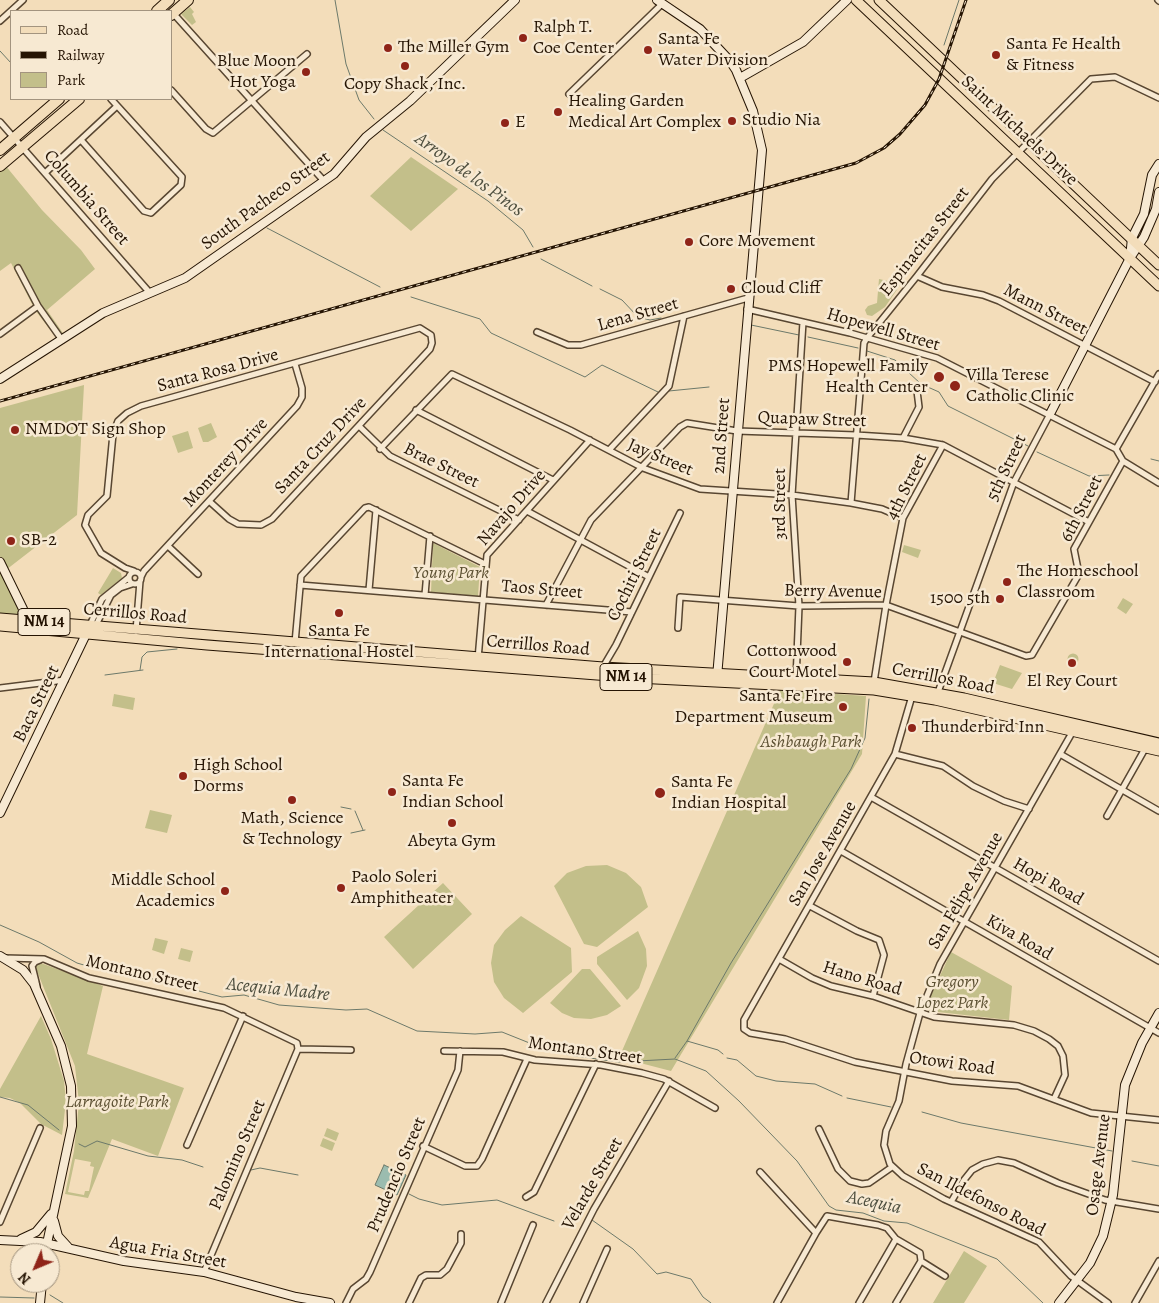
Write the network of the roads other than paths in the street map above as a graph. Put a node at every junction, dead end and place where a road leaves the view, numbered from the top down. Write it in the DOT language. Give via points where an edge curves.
graph roads {
  1 [pos="23,0"];
  2 [pos="188,0"];
  3 [pos="515,0"];
  4 [pos="847,0"];
  5 [pos="856,0"];
  6 [pos="879,0"];
  7 [pos="660,2"];
  8 [pos="12,10"];
  9 [pos="168,10"];
  10 [pos="10,11"];
  11 [pos="172,14"];
  12 [pos="0,20"];
  13 [pos="307,54"];
  14 [pos="740,78"];
  15 [pos="172,91"];
  16 [pos="568,94"];
  17 [pos="1159,98"];
  18 [pos="58,100"];
  19 [pos="78,100"];
  20 [pos="112,100"];
  21 [pos="252,101"];
  22 [pos="117,106"];
  23 [pos="0,122"];
  24 [pos="14,138"];
  25 [pos="81,140"];
  26 [pos="1029,143"];
  27 [pos="24,148"];
  28 [pos="0,150"];
  29 [pos="1018,152"];
  30 [pos="1159,164"];
  31 [pos="0,166"];
  32 [pos="45,173"];
  33 [pos="324,181"];
  34 [pos="1159,192"];
  35 [pos="1132,238"];
  36 [pos="1139,246"];
  37 [pos="1130,258"];
  38 [pos="1159,265"];
  39 [pos="18,268"];
  40 [pos="917,276"];
  41 [pos="1159,285"];
  42 [pos="150,293"];
  43 [pos="748,298"];
  44 [pos="38,306"];
  45 [pos="747,309"];
  46 [pos="684,316"];
  47 [pos="803,322"];
  48 [pos="537,332"];
  49 [pos="0,334"];
  50 [pos="431,335"];
  51 [pos="867,338"];
  52 [pos="62,341"];
  53 [pos="1086,346"];
  54 [pos="295,364"];
  55 [pos="1159,374"];
  56 [pos="0,379"];
  57 [pos="1155,382"];
  58 [pos="917,391"];
  59 [pos="416,410"];
  60 [pos="1050,414"];
  61 [pos="359,426"];
  62 [pos="737,431"];
  63 [pos="797,432"];
  64 [pos="856,435"];
  65 [pos="903,438"];
  66 [pos="590,440"];
  67 [pos="943,445"];
  68 [pos="380,449"];
  69 [pos="1116,449"];
  70 [pos="609,450"];
  71 [pos="1123,461"];
  72 [pos="643,468"];
  73 [pos="553,480"];
  74 [pos="1014,482"];
  75 [pos="1159,482"];
  76 [pos="733,493"];
  77 [pos="792,495"];
  78 [pos="209,502"];
  79 [pos="850,503"];
  80 [pos="376,510"];
  81 [pos="527,511"];
  82 [pos="680,513"];
  83 [pos="903,518"];
  84 [pos="518,520"];
  85 [pos="1089,522"];
  86 [pos="430,536"];
  87 [pos="580,540"];
  88 [pos="168,546"];
  89 [pos="0,562"];
  90 [pos="485,564"];
  91 [pos="125,568"];
  92 [pos="140,574"];
  93 [pos="198,574"];
  94 [pos="128,577"];
  95 [pos="649,577"];
  96 [pos="133,584"];
  97 [pos="300,585"];
  98 [pos="140,589"];
  99 [pos="369,590"];
  100 [pos="425,595"];
  101 [pos="483,599"];
  102 [pos="724,600"];
  103 [pos="546,605"];
  104 [pos="886,605"];
  105 [pos="799,606"];
  106 [pos="632,612"];
  107 [pos="0,618"];
  108 [pos="22,621"];
  109 [pos="0,626"];
  110 [pos="678,628"];
  111 [pos="90,630"];
  112 [pos="136,631"];
  113 [pos="959,632"];
  114 [pos="295,647"];
  115 [pos="1036,650"];
  116 [pos="478,661"];
  117 [pos="602,671"];
  118 [pos="717,678"];
  119 [pos="65,680"];
  120 [pos="796,682"];
  121 [pos="874,686"];
  122 [pos="3,687"];
  123 [pos="913,692"];
  124 [pos="937,696"];
  125 [pos="1075,727"];
  126 [pos="1152,744"];
  127 [pos="1159,750"];
  128 [pos="895,754"];
  129 [pos="1060,754"];
  130 [pos="1122,790"];
  131 [pos="871,797"];
  132 [pos="1029,809"];
  133 [pos="1159,810"];
  134 [pos="0,813"];
  135 [pos="1107,816"];
  136 [pos="841,851"];
  137 [pos="994,867"];
  138 [pos="810,906"];
  139 [pos="963,922"];
  140 [pos="2,957"];
  141 [pos="44,959"];
  142 [pos="779,959"];
  143 [pos="1159,961"];
  144 [pos="38,992"];
  145 [pos="873,996"];
  146 [pos="920,1013"];
  147 [pos="1159,1013"];
  148 [pos="243,1016"];
  149 [pos="1159,1020"];
  150 [pos="744,1029"];
  151 [pos="1154,1030"];
  152 [pos="298,1049"];
  153 [pos="351,1050"];
  154 [pos="444,1051"];
  155 [pos="460,1051"];
  156 [pos="527,1058"];
  157 [pos="596,1064"];
  158 [pos="905,1072"];
  159 [pos="669,1082"];
  160 [pos="1054,1099"];
  161 [pos="715,1108"];
  162 [pos="1120,1116"];
  163 [pos="1159,1120"];
  164 [pos="40,1128"];
  165 [pos="819,1129"];
  166 [pos="187,1145"];
  167 [pos="423,1146"];
  168 [pos="892,1167"];
  169 [pos="760,1172"];
  170 [pos="526,1197"];
  171 [pos="1112,1201"];
  172 [pos="950,1202"];
  173 [pos="1159,1209"];
  174 [pos="54,1210"];
  175 [pos="0,1222"];
  176 [pos="533,1225"];
  177 [pos="816,1233"];
  178 [pos="460,1234"];
  179 [pos="896,1239"];
  180 [pos="0,1240"];
  181 [pos="18,1240"];
  182 [pos="47,1243"];
  183 [pos="60,1246"];
  184 [pos="70,1249"];
  185 [pos="608,1249"];
  186 [pos="921,1261"];
  187 [pos="1159,1261"];
  188 [pos="204,1272"];
  189 [pos="945,1276"];
  190 [pos="1078,1280"];
  191 [pos="330,1303"];
  192 [pos="346,1303"];
  193 [pos="410,1303"];
  194 [pos="501,1303"];
  195 [pos="546,1303"];
  196 [pos="584,1303"];
  197 [pos="777,1303"];
  198 [pos="858,1303"];
  199 [pos="896,1303"];
  200 [pos="1059,1303"];
  201 [pos="1108,1303"];
  202 [pos="1135,1303"];
  1 -- 8 [label="street"];
  2 -- 9 [label="highway"];
  3 -- 33 [label="street, South Pacheco Street" via="410,101 366,137 339,169"];
  4 -- 14 [label="street" via="803,42"];
  5 -- 29 [label="main road, Saint Michaels Drive"];
  6 -- 26 [label="main road, Saint Michaels Drive"];
  7 -- 14 [label="street, 2nd Street" via="708,36"];
  7 -- 16 [label="street"];
  10 -- 12 [label="street"];
  11 -- 21 [label="street"];
  13 -- 21 [label="street"];
  14 -- 43 [label="street, 2nd Street" via="759,129 762,150"];
  15 -- 21 [label="street" via="213,133"];
  17 -- 26 [label="street, Espinacitas Street" via="1115,77 1091,79"];
  18 -- 24 [label="highway"];
  19 -- 27 [label="highway"];
  20 -- 22 [label="street"];
  21 -- 33 [label="street"];
  22 -- 25 [label="street"];
  22 -- 25 [label="street" via="182,177 181,185 152,213 144,211"];
  23 -- 24 [label="street, Columbia Street"];
  24 -- 27 [label="street, Columbia Street"];
  24 -- 28 [label="highway"];
  25 -- 32 [label="street"];
  26 -- 29 [label="street, Espinacitas Street"];
  26 -- 35 [label="main road, Saint Michaels Drive"];
  27 -- 31 [label="highway"];
  27 -- 32 [label="street, Columbia Street"];
  29 -- 37 [label="main road, Saint Michaels Drive"];
  29 -- 40 [label="street, Espinacitas Street" via="992,179"];
  30 -- 35 [label="street, 5th Street" via="1152,176 1144,214"];
  32 -- 42 [label="street, Columbia Street"];
  33 -- 42 [label="street, South Pacheco Street" via="185,278"];
  34 -- 36 [label="street, 5th Street" via="1156,209"];
  35 -- 36 [label="main road, Saint Michaels Drive"];
  35 -- 37 [label="street, 5th Street"];
  36 -- 37 [label="street, 5th Street"];
  36 -- 38 [label="main road, Saint Michaels Drive"];
  37 -- 41 [label="main road, Saint Michaels Drive"];
  37 -- 53 [label="street, 5th Street"];
  39 -- 44 [label="street"];
  40 -- 51 [label="street, Espinacitas Street"];
  40 -- 53 [label="street, Mann Street" via="942,287 994,299"];
  42 -- 52 [label="street, South Pacheco Street" via="103,314"];
  43 -- 45 [label="street, 2nd Street"];
  43 -- 46 [label="street, Lena Street"];
  44 -- 49 [label="street"];
  44 -- 52 [label="street"];
  45 -- 47 [label="street, Hopewell Street"];
  45 -- 62 [label="street, 2nd Street"];
  46 -- 48 [label="street, Lena Street" via="581,345 568,345"];
  46 -- 70 [label="street" via="669,386"];
  47 -- 51 [label="street, Hopewell Street"];
  47 -- 63 [label="street, 3rd Street"];
  50 -- 54 [label="street, Santa Rosa Drive" via="420,328"];
  50 -- 61 [label="street, Santa Cruz Drive" via="430,349"];
  51 -- 60 [label="street, Hopewell Street" via="928,355"];
  51 -- 64 [label="street, Espinacitas Street"];
  52 -- 56 [label="street, South Pacheco Street"];
  53 -- 57 [label="street, Mann Street"];
  53 -- 60 [label="street, 5th Street"];
  54 -- 78 [label="street, Monterey Drive" via="302,397"];
  54 -- 91 [label="street, Santa Rosa Drive" via="140,406 118,421 113,434 107,496 85,519 85,524 101,553"];
  55 -- 57 [label="street"];
  57 -- 69 [label="street"];
  58 -- 65 [label="street" via="919,406"];
  59 -- 66 [label="street, Jay Street" via="452,374"];
  59 -- 68 [label="street"];
  59 -- 73 [label="street"];
  60 -- 69 [label="street, Hopewell Street"];
  60 -- 74 [label="street, 5th Street"];
  61 -- 68 [label="street, Brae Street"];
  61 -- 78 [label="street, Santa Cruz Drive" via="280,511 261,525 238,524"];
  62 -- 63 [label="street, Quapaw Street"];
  62 -- 72 [label="street, Quapaw Street" via="686,423"];
  62 -- 76 [label="street, 2nd Street"];
  63 -- 64 [label="street, Quapaw Street"];
  63 -- 77 [label="street, 3rd Street"];
  64 -- 65 [label="street, Quapaw Street"];
  64 -- 79 [label="street, Espinacitas Street"];
  65 -- 67 [label="street, Quapaw Street"];
  66 -- 70 [label="street, Jay Street"];
  66 -- 73 [label="street, Navajo Drive"];
  67 -- 74 [label="street, Quapaw Street"];
  67 -- 83 [label="street, 4th Street"];
  68 -- 84 [label="street, Brae Street"];
  69 -- 71 [label="street"];
  70 -- 72 [label="street, Jay Street"];
  71 -- 75 [label="street"];
  71 -- 85 [label="street, 6th Street"];
  72 -- 76 [label="street, Jay Street" via="700,489"];
  72 -- 87 [label="street, Quapaw Street" via="591,520"];
  73 -- 81 [label="street, Navajo Drive"];
  74 -- 85 [label="street, Quapaw Street"];
  74 -- 113 [label="street, 5th Street"];
  76 -- 77 [label="street, Jay Street"];
  76 -- 102 [label="street, 2nd Street"];
  77 -- 79 [label="street, Jay Street"];
  77 -- 105 [label="street, 3rd Street"];
  78 -- 88 [label="street, Monterey Drive"];
  79 -- 83 [label="street, Jay Street" via="882,509"];
  80 -- 86 [label="street"];
  80 -- 97 [label="street" via="365,508 301,576"];
  80 -- 99 [label="street"];
  81 -- 84 [label="street, Navajo Drive"];
  81 -- 87 [label="street"];
  82 -- 95 [label="street, Cochiti Street"];
  83 -- 104 [label="street, 4th Street"];
  84 -- 90 [label="street, Navajo Drive" via="487,555"];
  85 -- 115 [label="street, 6th Street" via="1074,549 1079,574"];
  86 -- 90 [label="street"];
  86 -- 100 [label="street"];
  87 -- 95 [label="street"];
  87 -- 103 [label="street, Quapaw Street"];
  88 -- 92 [label="street, Monterey Drive"];
  88 -- 93 [label="street"];
  89 -- 108 [label="street" via="23,610"];
  90 -- 101 [label="street, Navajo Drive"];
  91 -- 92 [label="street"];
  91 -- 94 [label="street"];
  92 -- 94 [label="street, Monterey Drive"];
  92 -- 96 [label="street, Monterey Drive"];
  92 -- 98 [label="street"];
  94 -- 96 [label="street"];
  94 -- 111 [label="street, Monterey Drive" via="102,599"];
  95 -- 106 [label="street, Cochiti Street"];
  96 -- 98 [label="street"];
  96 -- 111 [label="street, Monterey Drive" via="111,595"];
  97 -- 99 [label="street, Taos Street"];
  97 -- 114 [label="street"];
  98 -- 112 [label="street"];
  99 -- 100 [label="street, Taos Street"];
  100 -- 101 [label="street, Taos Street"];
  101 -- 103 [label="street, Taos Street"];
  101 -- 116 [label="street, Navajo Drive"];
  102 -- 105 [label="street, Berry Avenue"];
  102 -- 110 [label="street, Berry Avenue" via="680,597"];
  102 -- 118 [label="street, 2nd Street"];
  103 -- 106 [label="street, Taos Street"];
  104 -- 105 [label="street, Berry Avenue"];
  104 -- 113 [label="street, Berry Avenue"];
  104 -- 121 [label="street, 4th Street"];
  105 -- 120 [label="street, 3rd Street"];
  106 -- 117 [label="street, Cochiti Street"];
  107 -- 108 [label="main road, Cerrillos Road / NM 14"];
  108 -- 111 [label="main road, Cerrillos Road / NM 14"];
  109 -- 111 [label="main road, Cerrillos Road / NM 14"];
  111 -- 112 [label="main road, Cerrillos Road / NM 14"];
  111 -- 114 [label="main road, Cerrillos Road / NM 14"];
  111 -- 119 [label="street, Baca Street"];
  112 -- 114 [label="main road, Cerrillos Road / NM 14"];
  113 -- 115 [label="street, Berry Avenue" via="1026,656"];
  113 -- 124 [label="street, 5th Street"];
  114 -- 116 [label="main road, Cerrillos Road / NM 14"];
  116 -- 117 [label="main road, Cerrillos Road / NM 14"];
  117 -- 118 [label="main road, Cerrillos Road / NM 14"];
  118 -- 120 [label="main road, Cerrillos Road / NM 14"];
  119 -- 122 [label="street"];
  119 -- 134 [label="street, Baca Street"];
  120 -- 121 [label="main road, Cerrillos Road / NM 14"];
  121 -- 123 [label="main road, Cerrillos Road / NM 14"];
  123 -- 124 [label="main road, Cerrillos Road / NM 14"];
  123 -- 128 [label="street, San Jose Avenue"];
  124 -- 125 [label="main road, Cerrillos Road / NM 14"];
  125 -- 126 [label="main road, Cerrillos Road / NM 14"];
  125 -- 129 [label="street, San Felipe Avenue"];
  126 -- 127 [label="main road, Cerrillos Road / NM 14"];
  126 -- 130 [label="street"];
  128 -- 131 [label="street, San Jose Avenue"];
  128 -- 132 [label="street" via="943,766 973,786"];
  129 -- 130 [label="street"];
  129 -- 132 [label="street, San Felipe Avenue"];
  130 -- 133 [label="street"];
  130 -- 135 [label="street"];
  131 -- 136 [label="street, San Jose Avenue"];
  131 -- 137 [label="street, Hopi Road"];
  132 -- 137 [label="street, San Felipe Avenue"];
  136 -- 138 [label="street, San Jose Avenue"];
  136 -- 139 [label="street, Kiva Road"];
  137 -- 139 [label="street, San Felipe Avenue"];
  137 -- 143 [label="street, Hopi Road"];
  138 -- 142 [label="street, San Jose Avenue"];
  138 -- 145 [label="street" via="879,940 884,955"];
  139 -- 146 [label="street, San Felipe Avenue" via="940,964"];
  139 -- 151 [label="street, Kiva Road"];
  140 -- 141 [label="street, Montano Street"];
  140 -- 144 [label="street" via="27,974"];
  141 -- 144 [label="street" via="37,960 32,966"];
  141 -- 148 [label="street, Montano Street" via="89,978 224,1008"];
  142 -- 145 [label="street, Hano Road" via="831,986"];
  142 -- 150 [label="street, San Jose Avenue" via="744,1020"];
  144 -- 174 [label="street" via="65,1056 72,1097 70,1134"];
  145 -- 146 [label="street, Hano Road"];
  146 -- 158 [label="street, San Felipe Avenue"];
  146 -- 160 [label="street, Hano Road" via="943,1019 1014,1025 1049,1039 1058,1046 1066,1065 1063,1082"];
  147 -- 151 [label="street, Osage Avenue"];
  148 -- 152 [label="street, Montano Street" via="297,1043"];
  148 -- 166 [label="street"];
  149 -- 151 [label="street, Osage Avenue"];
  150 -- 158 [label="street, Otowi Road" via="850,1060"];
  151 -- 162 [label="street, Osage Avenue" via="1140,1049 1126,1079"];
  152 -- 153 [label="street"];
  152 -- 188 [label="street, Palomino Street"];
  154 -- 155 [label="street, Montano Street"];
  155 -- 156 [label="street, Montano Street" via="503,1052"];
  155 -- 167 [label="street, Prudencio Street" via="458,1070"];
  156 -- 157 [label="street, Montano Street"];
  156 -- 167 [label="street" via="477,1166 465,1166"];
  157 -- 159 [label="street, Montano Street" via="657,1076"];
  157 -- 170 [label="street" via="534,1192"];
  158 -- 160 [label="street, Otowi Road" via="960,1082 1018,1086"];
  158 -- 168 [label="street, San Felipe Avenue" via="899,1101 884,1140"];
  159 -- 161 [label="street, Montano Street"];
  159 -- 195 [label="street, Velarde Street" via="594,1209"];
  160 -- 162 [label="street, Otowi Road" via="1091,1113"];
  162 -- 163 [label="street, Otowi Road"];
  162 -- 171 [label="street, Osage Avenue"];
  164 -- 175 [label="street"];
  165 -- 168 [label="street" via="838,1169 850,1181 869,1183"];
  167 -- 192 [label="street, Prudencio Street" via="370,1272 353,1289"];
  168 -- 172 [label="street, San Ildefonso Road"];
  169 -- 177 [label="street"];
  171 -- 172 [label="street" via="1066,1186 1014,1163 998,1160 972,1170"];
  171 -- 173 [label="street"];
  171 -- 190 [label="street, Osage Avenue" via="1100,1243"];
  172 -- 190 [label="street, San Ildefonso Road" via="1039,1242"];
  174 -- 181 [label="street" via="36,1232"];
  174 -- 182 [label="street"];
  174 -- 184 [label="street" via="56,1233"];
  176 -- 194 [label="street"];
  177 -- 179 [label="street" via="825,1218 838,1217 878,1224 887,1228"];
  177 -- 197 [label="street"];
  178 -- 193 [label="street" via="461,1243 447,1269 440,1275 421,1278"];
  179 -- 186 [label="street" via="920,1254"];
  179 -- 198 [label="street"];
  180 -- 181 [label="street, Agua Fria Street"];
  181 -- 182 [label="street, Agua Fria Street"];
  183 -- 184 [label="street, Agua Fria Street"];
  184 -- 188 [label="street, Agua Fria Street" via="124,1261"];
  185 -- 196 [label="street"];
  186 -- 189 [label="street"];
  186 -- 199 [label="street"];
  187 -- 202 [label="street"];
  188 -- 191 [label="street, Agua Fria Street"];
  190 -- 200 [label="street, Osage Avenue"];
  190 -- 201 [label="street, San Ildefonso Road"];
}
